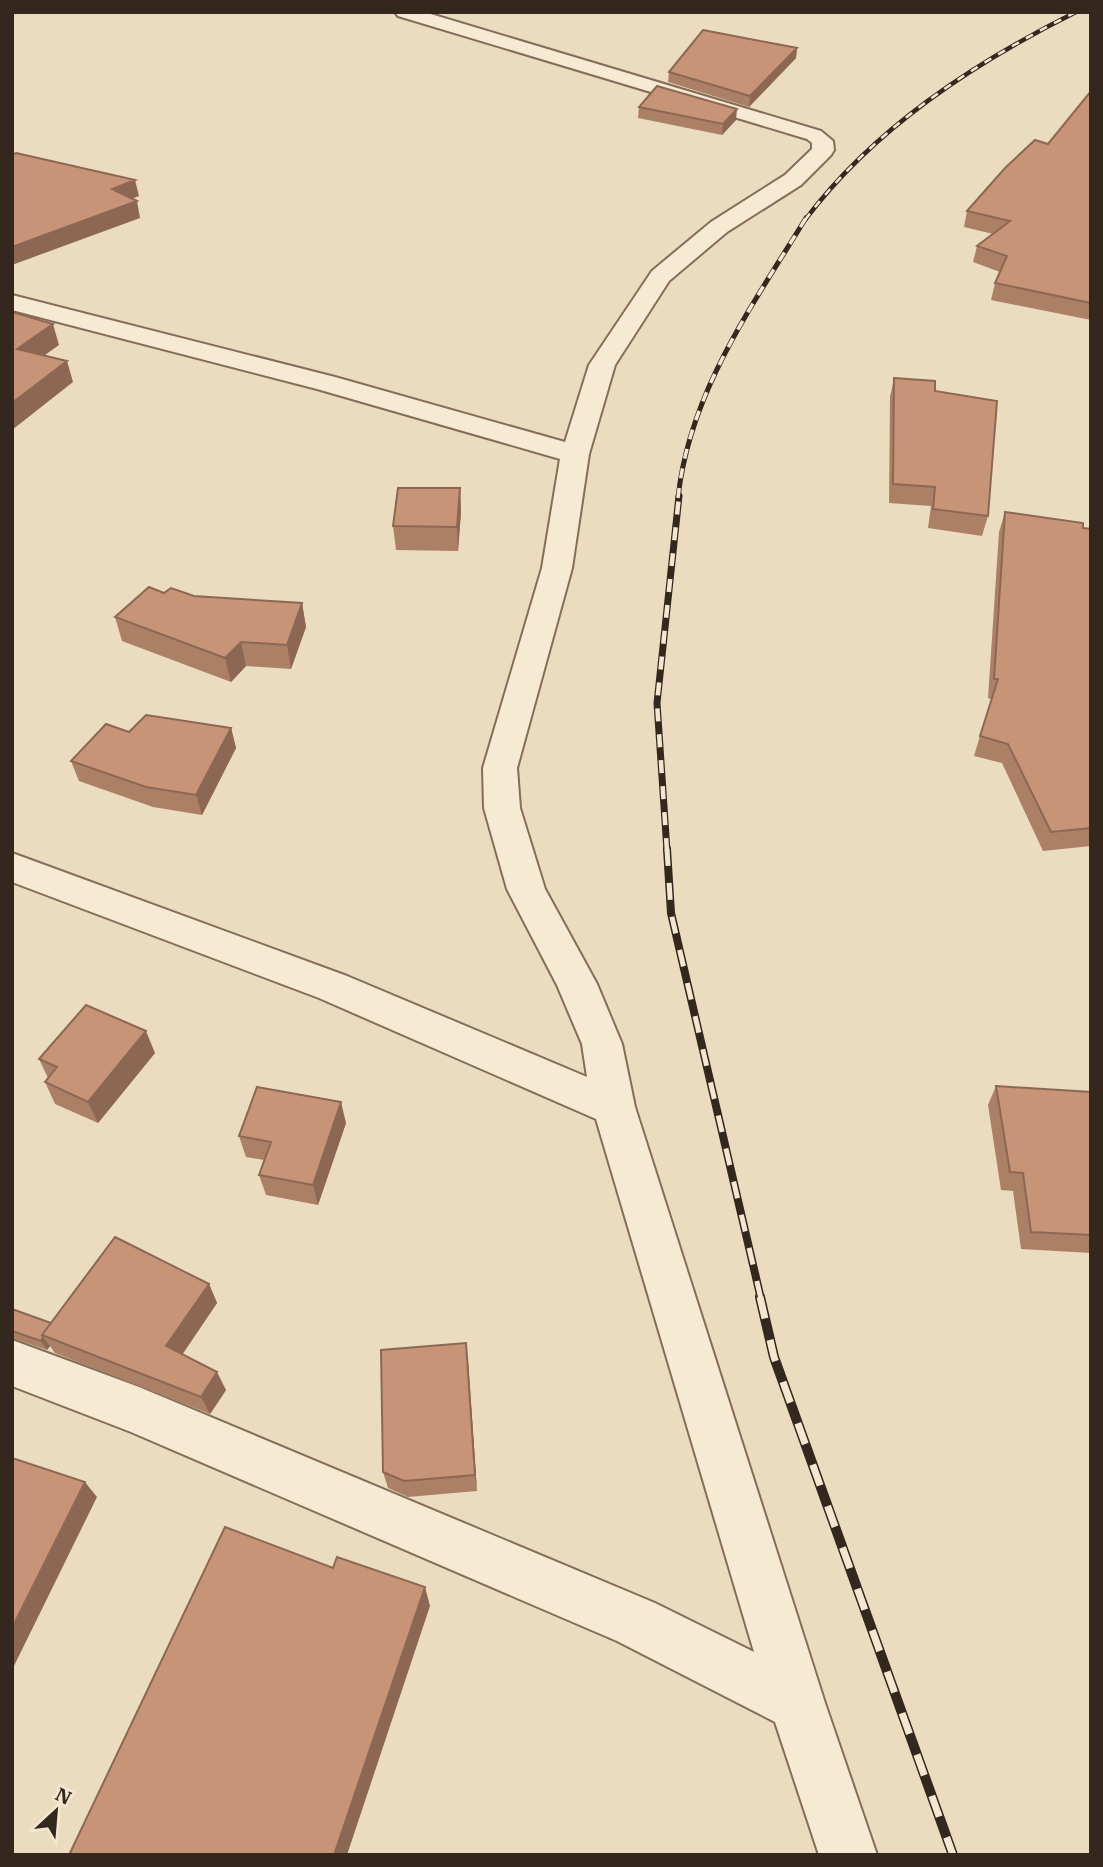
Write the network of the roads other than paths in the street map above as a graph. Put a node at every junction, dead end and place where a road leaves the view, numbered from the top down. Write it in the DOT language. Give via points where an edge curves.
graph roads {
  1 [pos="404,12"];
  2 [pos="12,302"];
  3 [pos="575,454"];
  4 [pos="12,867"];
  5 [pos="614,1107"];
  6 [pos="12,1363"];
  7 [pos="797,1703"];
  8 [pos="848,1855"];
  1 -- 3 [label="street" via="822,141 823,150 793,180 719,227 660,276 602,365"];
  2 -- 3 [label="street" via="326,383"];
  3 -- 5 [label="street" via="557,568 500,768 502,808 526,889 577,984 602,1044"];
  4 -- 5 [label="street" via="333,987"];
  5 -- 7 [label="street"];
  6 -- 7 [label="street" via="139,1411 636,1622"];
  7 -- 8 [label="street"];
}
